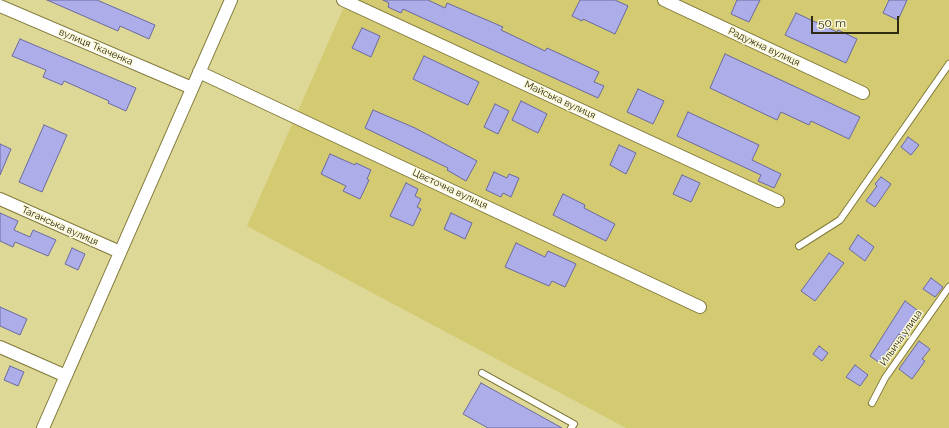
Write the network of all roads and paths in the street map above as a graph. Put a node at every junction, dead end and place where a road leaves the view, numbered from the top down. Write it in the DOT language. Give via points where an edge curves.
graph roads {
  1 [pos="231,0"];
  2 [pos="343,0"];
  3 [pos="664,0"];
  4 [pos="0,6"];
  5 [pos="949,64"];
  6 [pos="199,72"];
  7 [pos="192,88"];
  8 [pos="863,93"];
  9 [pos="0,199"];
  10 [pos="778,201"];
  11 [pos="799,246"];
  12 [pos="120,252"];
  13 [pos="949,287"];
  14 [pos="700,307"];
  15 [pos="0,347"];
  16 [pos="482,373"];
  17 [pos="66,376"];
  18 [pos="872,403"];
  19 [pos="43,428"];
  20 [pos="571,428"];
  1 -- 6 [label="street"];
  2 -- 10 [label="street, Майська вулиця"];
  3 -- 8 [label="street, Радужна вулиця"];
  4 -- 7 [label="street, вулиця Ткаченка"];
  5 -- 11 [label="lane" via="840,220"];
  6 -- 7 [label="street"];
  6 -- 14 [label="street, Цвєточна вулиця"];
  7 -- 12 [label="street"];
  9 -- 12 [label="street, Таганська вулиця"];
  12 -- 17 [label="street"];
  13 -- 18 [label="lane, Ильича улица" via="885,378"];
  15 -- 17 [label="street"];
  16 -- 20 [label="lane" via="574,424"];
  17 -- 19 [label="street"];
}
